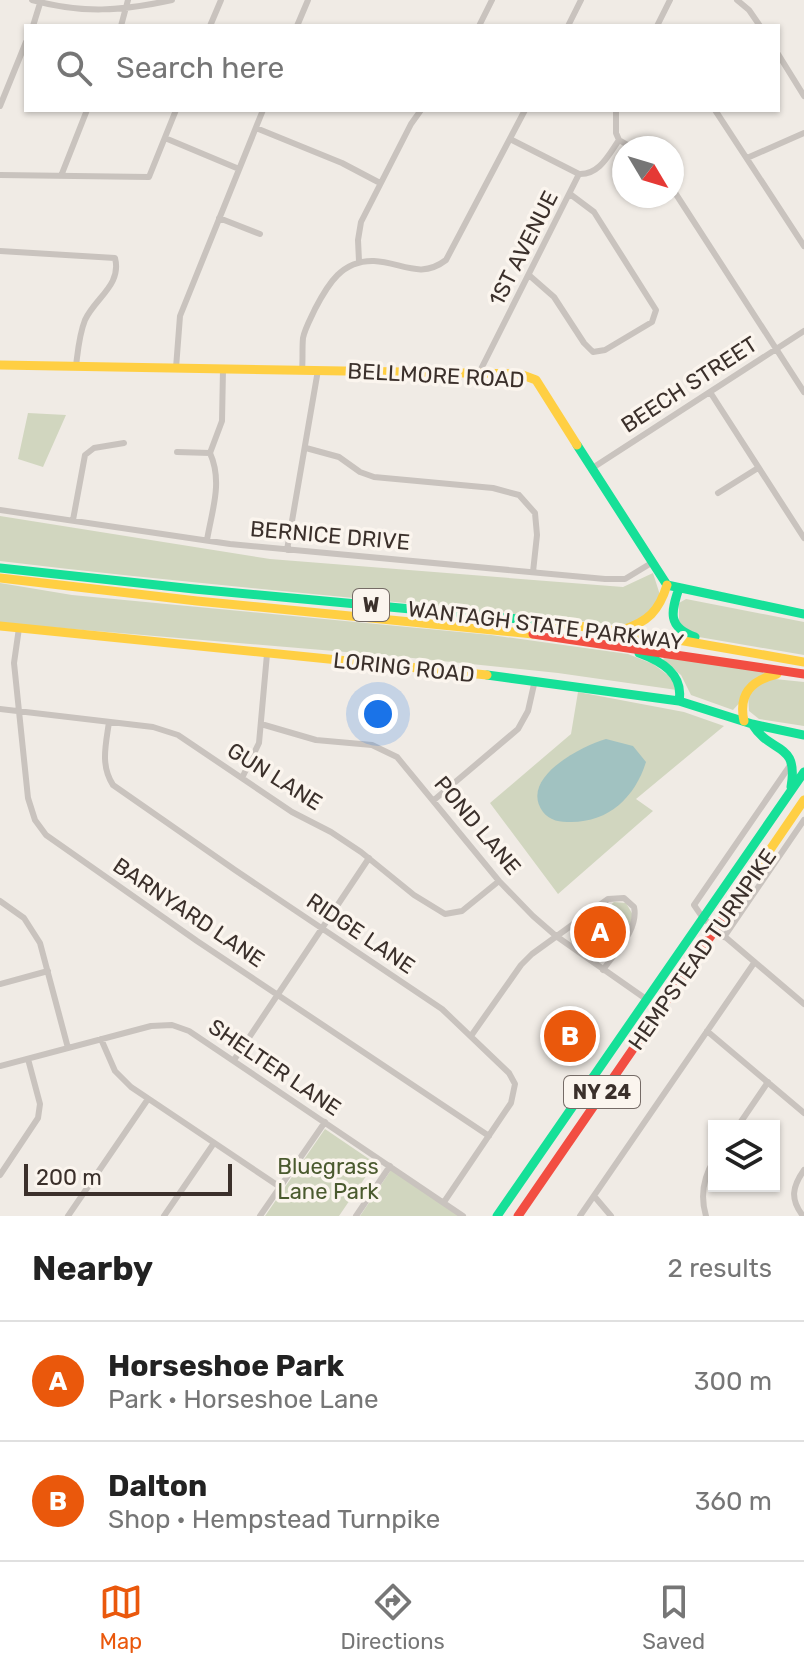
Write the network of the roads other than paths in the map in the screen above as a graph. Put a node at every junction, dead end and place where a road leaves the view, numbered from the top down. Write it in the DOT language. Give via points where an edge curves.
graph roads {
  1 [pos="128,0"];
  2 [pos="172,0"];
  3 [pos="221,0"];
  4 [pos="308,0"];
  5 [pos="492,0"];
  6 [pos="581,0"];
  7 [pos="670,0"];
  8 [pos="737,0"];
  9 [pos="38,1"];
  10 [pos="127,10"];
  11 [pos="33,24"];
  12 [pos="122,24"];
  13 [pos="211,24"];
  14 [pos="298,24"];
  15 [pos="480,24"];
  16 [pos="569,24"];
  17 [pos="658,24"];
  18 [pos="759,24"];
  19 [pos="24,47"];
  20 [pos="780,57"];
  21 [pos="804,96"];
  22 [pos="0,106"];
  23 [pos="86,112"];
  24 [pos="175,112"];
  25 [pos="262,112"];
  26 [pos="420,112"];
  27 [pos="524,112"];
  28 [pos="616,112"];
  29 [pos="716,112"];
  30 [pos="256,128"];
  31 [pos="804,133"];
  32 [pos="617,136"];
  33 [pos="165,138"];
  34 [pos="510,139"];
  35 [pos="612,149"];
  36 [pos="747,158"];
  37 [pos="239,169"];
  38 [pos="579,174"];
  39 [pos="0,175"];
  40 [pos="61,176"];
  41 [pos="380,183"];
  42 [pos="570,194"];
  43 [pos="684,207"];
  44 [pos="219,218"];
  45 [pos="260,234"];
  46 [pos="803,241"];
  47 [pos="0,251"];
  48 [pos="359,261"];
  49 [pos="530,276"];
  50 [pos="804,331"];
  51 [pos="776,349"];
  52 [pos="0,365"];
  53 [pos="76,366"];
  54 [pos="176,368"];
  55 [pos="223,369"];
  56 [pos="302,370"];
  57 [pos="318,370"];
  58 [pos="479,373"];
  59 [pos="710,392"];
  60 [pos="804,392"];
  61 [pos="124,443"];
  62 [pos="306,448"];
  63 [pos="177,452"];
  64 [pos="210,453"];
  65 [pos="594,467"];
  66 [pos="758,468"];
  67 [pos="718,493"];
  68 [pos="0,510"];
  69 [pos="73,520"];
  70 [pos="804,538"];
  71 [pos="207,540"];
  72 [pos="287,550"];
  73 [pos="653,562"];
  74 [pos="0,568"];
  75 [pos="533,572"];
  76 [pos="0,578"];
  77 [pos="667,585"];
  78 [pos="679,588"];
  79 [pos="804,614"];
  80 [pos="0,626"];
  81 [pos="19,628"];
  82 [pos="615,631"];
  83 [pos="610,644"];
  84 [pos="741,650"];
  85 [pos="267,654"];
  86 [pos="804,662"];
  87 [pos="791,672"];
  88 [pos="804,674"];
  89 [pos="535,680"];
  90 [pos="679,701"];
  91 [pos="0,709"];
  92 [pos="19,712"];
  93 [pos="109,722"];
  94 [pos="748,723"];
  95 [pos="261,724"];
  96 [pos="804,735"];
  97 [pos="793,761"];
  98 [pos="804,772"];
  99 [pos="242,778"];
  100 [pos="789,794"];
  101 [pos="434,800"];
  102 [pos="804,800"];
  103 [pos="804,820"];
  104 [pos="369,858"];
  105 [pos="499,881"];
  106 [pos="0,901"];
  107 [pos="703,918"];
  108 [pos="322,929"];
  109 [pos="720,933"];
  110 [pos="556,936"];
  111 [pos="754,963"];
  112 [pos="603,970"];
  113 [pos="48,971"];
  114 [pos="0,984"];
  115 [pos="278,995"];
  116 [pos="646,999"];
  117 [pos="804,1004"];
  118 [pos="707,1031"];
  119 [pos="471,1036"];
  120 [pos="101,1039"];
  121 [pos="68,1048"];
  122 [pos="28,1059"];
  123 [pos="234,1060"];
  124 [pos="0,1066"];
  125 [pos="768,1082"];
  126 [pos="148,1099"];
  127 [pos="804,1113"];
  128 [pos="742,1120"];
  129 [pos="325,1122"];
  130 [pos="489,1136"];
  131 [pos="214,1143"];
  132 [pos="390,1166"];
  133 [pos="804,1170"];
  134 [pos="0,1175"];
  135 [pos="708,1176"];
  136 [pos="280,1187"];
  137 [pos="594,1196"];
  138 [pos="444,1202"];
  139 [pos="68,1216"];
  140 [pos="164,1216"];
  141 [pos="260,1216"];
  142 [pos="356,1216"];
  143 [pos="463,1216"];
  144 [pos="497,1216"];
  145 [pos="518,1216"];
  146 [pos="580,1216"];
  147 [pos="611,1216"];
  148 [pos="706,1216"];
  149 [pos="803,1216"];
  1 -- 10 [label="street"];
  2 -- 10 [label="street"];
  3 -- 13 [label="street"];
  4 -- 14 [label="street"];
  5 -- 15 [label="street"];
  6 -- 16 [label="street"];
  7 -- 17 [label="street"];
  8 -- 18 [label="street"];
  9 -- 10 [label="street" via="76,10"];
  9 -- 11 [label="street"];
  10 -- 12 [label="street"];
  19 -- 22 [label="street"];
  20 -- 21 [label="street"];
  23 -- 40 [label="street"];
  24 -- 33 [label="street"];
  25 -- 30 [label="street"];
  26 -- 41 [label="street"];
  27 -- 34 [label="street"];
  28 -- 32 [label="street"];
  29 -- 36 [label="street"];
  30 -- 37 [label="street"];
  30 -- 41 [label="street"];
  31 -- 36 [label="street"];
  33 -- 37 [label="street"];
  33 -- 40 [label="street" via="149,177"];
  34 -- 38 [label="street"];
  34 -- 48 [label="street" via="446,260 416,271"];
  35 -- 38 [label="street, 1ST AVENUE" via="597,169"];
  36 -- 46 [label="street"];
  37 -- 44 [label="street"];
  38 -- 42 [label="street, 1ST AVENUE"];
  39 -- 40 [label="street"];
  41 -- 48 [label="street" via="361,222"];
  42 -- 49 [label="street, 1ST AVENUE"];
  42 -- 49 [label="street" via="594,212 656,317 605,350 593,352 554,297"];
  43 -- 51 [label="street"];
  44 -- 45 [label="street"];
  44 -- 54 [label="street" via="180,316"];
  47 -- 53 [label="street" via="115,258 110,287 86,318"];
  48 -- 56 [label="street" via="325,290 305,331"];
  49 -- 58 [label="street, 1ST AVENUE"];
  50 -- 51 [label="street, BEECH STREET"];
  51 -- 59 [label="street, BEECH STREET"];
  51 -- 60 [label="street"];
  52 -- 53 [label="main road, BELLMORE ROAD"];
  53 -- 54 [label="main road, BELLMORE ROAD"];
  54 -- 55 [label="main road, BELLMORE ROAD"];
  55 -- 56 [label="main road, BELLMORE ROAD"];
  55 -- 64 [label="street" via="222,421"];
  56 -- 57 [label="main road, BELLMORE ROAD"];
  57 -- 58 [label="main road, BELLMORE ROAD"];
  57 -- 62 [label="street"];
  58 -- 65 [label="main road, BELLMORE ROAD" via="520,374 536,380"];
  59 -- 65 [label="street, BEECH STREET"];
  59 -- 66 [label="street"];
  61 -- 69 [label="street" via="94,448 85,455"];
  62 -- 72 [label="street"];
  62 -- 75 [label="street" via="339,457 374,477 519,495 535,513 537,524"];
  63 -- 64 [label="street"];
  64 -- 71 [label="street" via="217,484"];
  65 -- 73 [label="main road, BELLMORE ROAD"];
  66 -- 67 [label="street"];
  66 -- 70 [label="street"];
  68 -- 69 [label="street, BERNICE DRIVE"];
  69 -- 71 [label="street, BERNICE DRIVE"];
  71 -- 72 [label="street, BERNICE DRIVE"];
  72 -- 75 [label="street, BERNICE DRIVE"];
  73 -- 75 [label="street, BERNICE DRIVE" via="625,579"];
  73 -- 77 [label="main road, BELLMORE ROAD"];
  74 -- 82 [label="main road, WANTAGH STATE PARKWAY / W"];
  76 -- 83 [label="main road, WANTAGH STATE PARKWAY / W"];
  77 -- 78 [label="main road"];
  77 -- 82 [label="main road" via="653,616"];
  78 -- 79 [label="main road"];
  78 -- 84 [label="main road" via="672,619 681,632"];
  80 -- 81 [label="main road, LORING ROAD"];
  81 -- 85 [label="main road, LORING ROAD"];
  81 -- 92 [label="street, BARNYARD LANE" via="14,663"];
  82 -- 84 [label="main road, WANTAGH STATE PARKWAY / W"];
  83 -- 87 [label="main road, WANTAGH STATE PARKWAY / W"];
  83 -- 90 [label="main road" via="665,667 680,683"];
  84 -- 86 [label="main road, WANTAGH STATE PARKWAY / W"];
  85 -- 89 [label="main road, LORING ROAD"];
  85 -- 95 [label="street"];
  87 -- 88 [label="main road, WANTAGH STATE PARKWAY / W"];
  87 -- 94 [label="main road" via="755,680 742,699 741,712"];
  89 -- 90 [label="main road, LORING ROAD"];
  89 -- 101 [label="street" via="518,729"];
  90 -- 94 [label="main road, LORING ROAD"];
  91 -- 92 [label="street, GUN LANE"];
  92 -- 93 [label="street, GUN LANE"];
  92 -- 115 [label="street, BARNYARD LANE" via="28,798 46,835"];
  93 -- 99 [label="street, GUN LANE" via="167,730"];
  93 -- 108 [label="street, RIDGE LANE" via="104,764 113,785"];
  94 -- 96 [label="main road, LORING ROAD"];
  94 -- 97 [label="main road"];
  95 -- 99 [label="street" via="256,754"];
  95 -- 101 [label="street, POND LANE" via="316,740 384,749"];
  97 -- 100 [label="main road"];
  97 -- 107 [label="street, HEMPSTEAD TURNPIKE" via="695,903"];
  98 -- 100 [label="main road, HEMPSTEAD TURNPIKE / NY 24"];
  99 -- 104 [label="street, GUN LANE"];
  100 -- 107 [label="main road, HEMPSTEAD TURNPIKE / NY 24"];
  101 -- 105 [label="street, POND LANE"];
  102 -- 109 [label="main road, HEMPSTEAD TURNPIKE / NY 24"];
  103 -- 109 [label="street, HEMPSTEAD TURNPIKE"];
  104 -- 105 [label="street, GUN LANE" via="445,914 462,911"];
  104 -- 108 [label="street"];
  105 -- 110 [label="street, POND LANE"];
  106 -- 113 [label="street" via="34,930"];
  107 -- 109 [label="street"];
  107 -- 116 [label="main road, HEMPSTEAD TURNPIKE / NY 24"];
  108 -- 115 [label="street"];
  108 -- 119 [label="street, RIDGE LANE" via="442,1009"];
  109 -- 111 [label="street"];
  109 -- 145 [label="main road, HEMPSTEAD TURNPIKE / NY 24"];
  110 -- 112 [label="street, POND LANE"];
  110 -- 112 [label="street" via="608,899 630,901 636,911 634,924"];
  110 -- 119 [label="street" via="521,965"];
  111 -- 117 [label="street"];
  111 -- 118 [label="street"];
  112 -- 116 [label="street, POND LANE"];
  113 -- 114 [label="street"];
  113 -- 121 [label="street"];
  115 -- 123 [label="street"];
  115 -- 130 [label="street, BARNYARD LANE"];
  116 -- 144 [label="main road, HEMPSTEAD TURNPIKE / NY 24"];
  118 -- 125 [label="street"];
  118 -- 137 [label="street"];
  119 -- 130 [label="street, RIDGE LANE" via="515,1084 511,1103"];
  120 -- 121 [label="street, SHELTER LANE"];
  120 -- 123 [label="street, SHELTER LANE" via="172,1025"];
  120 -- 126 [label="street" via="120,1077"];
  121 -- 122 [label="street, SHELTER LANE"];
  122 -- 124 [label="street, SHELTER LANE"];
  122 -- 134 [label="street" via="40,1104 38,1118"];
  123 -- 129 [label="street, SHELTER LANE"];
  125 -- 127 [label="street"];
  125 -- 128 [label="street"];
  126 -- 131 [label="street"];
  126 -- 139 [label="street"];
  129 -- 132 [label="street, SHELTER LANE"];
  129 -- 136 [label="street"];
  130 -- 138 [label="street, RIDGE LANE"];
  131 -- 136 [label="street"];
  131 -- 140 [label="street"];
  132 -- 138 [label="street, SHELTER LANE"];
  132 -- 142 [label="street"];
  133 -- 149 [label="street" via="793,1193"];
  135 -- 148 [label="street" via="703,1189"];
  136 -- 141 [label="street"];
  137 -- 146 [label="street"];
  137 -- 147 [label="street"];
  138 -- 143 [label="street, SHELTER LANE"];
}
